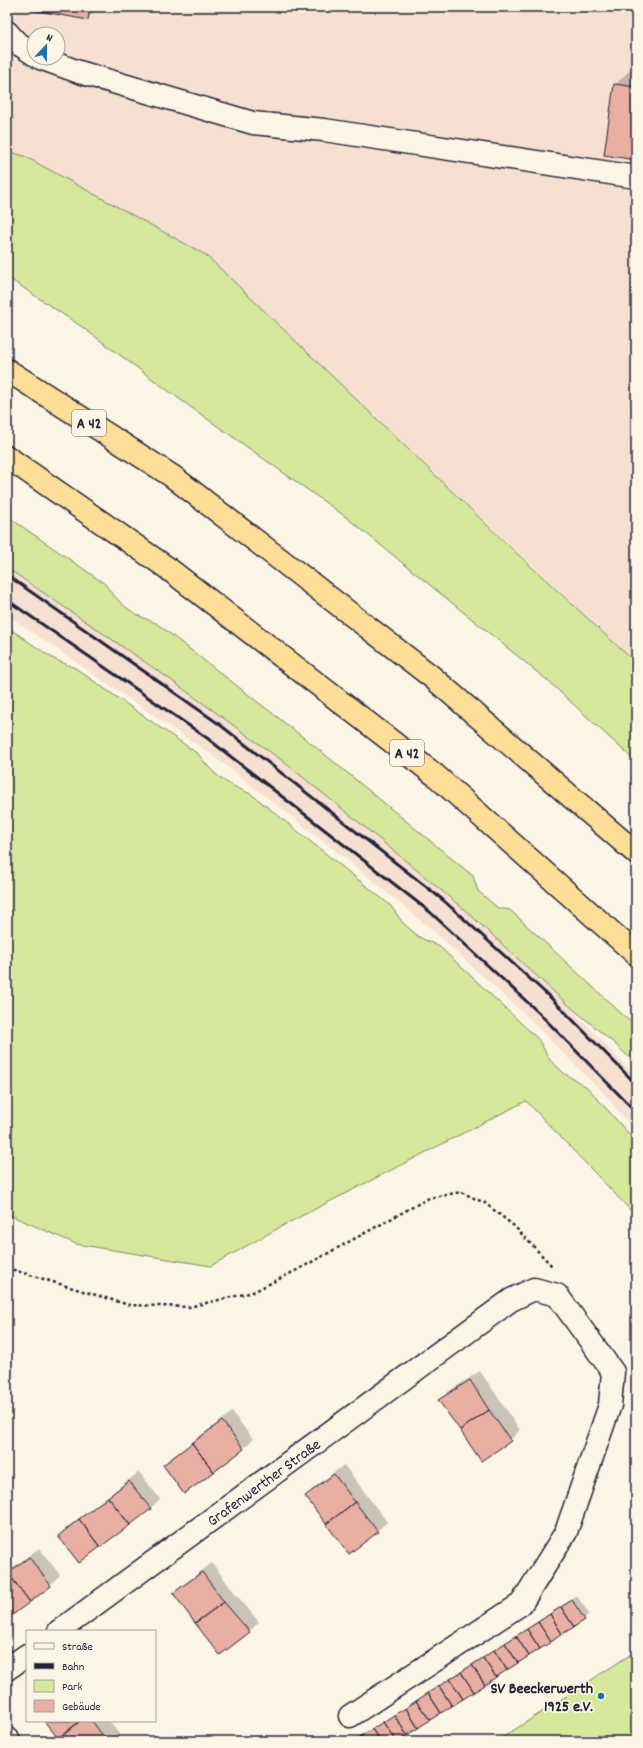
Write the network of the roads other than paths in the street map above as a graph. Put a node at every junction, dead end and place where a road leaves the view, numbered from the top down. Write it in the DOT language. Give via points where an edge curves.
graph roads {
  1 [pos="7,32"];
  2 [pos="26,49"];
  3 [pos="62,66"];
  4 [pos="636,177"];
  5 [pos="7,370"];
  6 [pos="7,457"];
  7 [pos="636,853"];
  8 [pos="636,954"];
  9 [pos="60,1630"];
  10 [pos="26,1656"];
  11 [pos="7,1669"];
  12 [pos="350,1716"];
  1 -- 2 [label="street"];
  3 -- 4 [label="street" via="253,123 324,130"];
  5 -- 7 [label="highway, A 42" via="184,486 432,677"];
  6 -- 8 [label="highway, A 42" via="166,567 429,770"];
  9 -- 12 [label="street, Grafenwerther Straße" via="511,1300 534,1289 557,1295 613,1372 610,1405 566,1532 521,1604"];
  10 -- 11 [label="street"];
}
